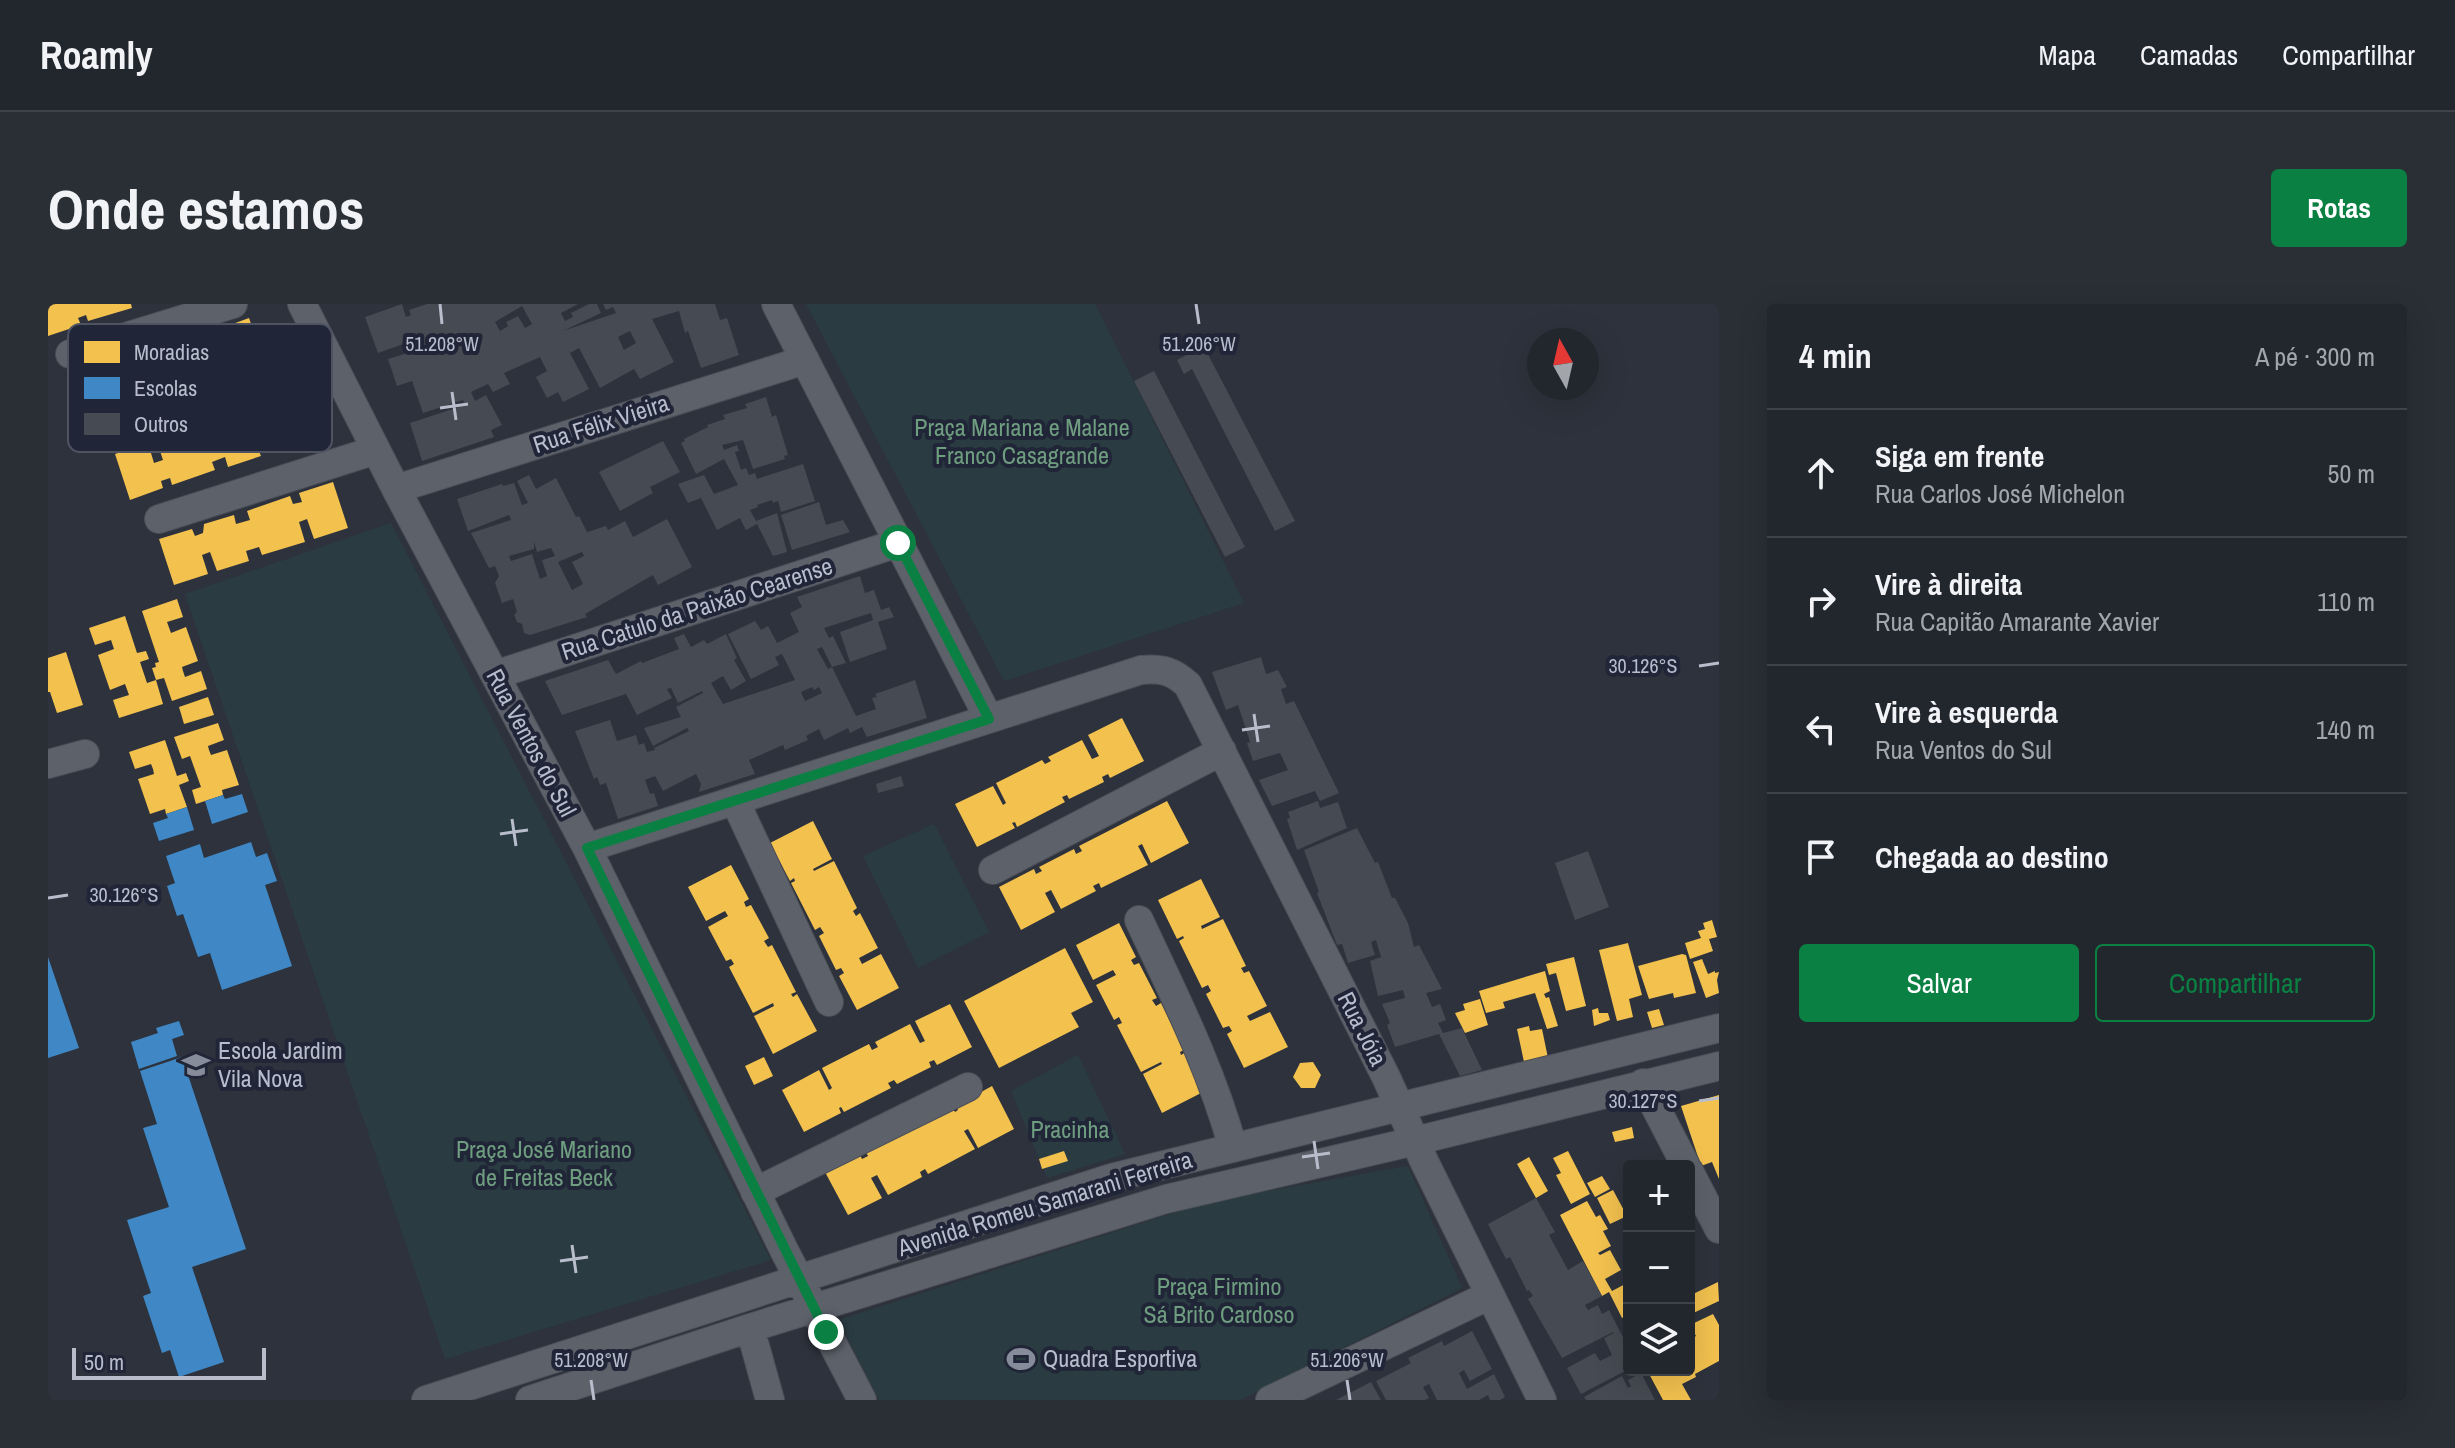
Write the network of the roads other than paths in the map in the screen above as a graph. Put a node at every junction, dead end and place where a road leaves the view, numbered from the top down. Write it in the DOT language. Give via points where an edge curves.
graph roads {
  1 [pos="233,304"];
  2 [pos="776,304"];
  3 [pos="304,305"];
  4 [pos="168,324"];
  5 [pos="313,324"];
  6 [pos="805,360"];
  7 [pos="332,361"];
  8 [pos="376,450"];
  9 [pos="396,489"];
  10 [pos="159,519"];
  11 [pos="898,543"];
  12 [pos="495,675"];
  13 [pos="989,719"];
  14 [pos="1222,751"];
  15 [pos="85,754"];
  16 [pos="48,764"];
  17 [pos="735,801"];
  18 [pos="587,848"];
  19 [pos="993,870"];
  20 [pos="1139,920"];
  21 [pos="829,1002"];
  22 [pos="1719,1028"];
  23 [pos="1719,1066"];
  24 [pos="1643,1083"];
  25 [pos="968,1087"];
  26 [pos="1400,1106"];
  27 [pos="1415,1141"];
  28 [pos="1233,1148"];
  29 [pos="1683,1160"];
  30 [pos="1695,1183"];
  31 [pos="755,1192"];
  32 [pos="1719,1229"];
  33 [pos="801,1280"];
  34 [pos="1490,1295"];
  35 [pos="815,1308"];
  36 [pos="750,1328"];
  37 [pos="596,1347"];
  38 [pos="607,1376"];
  39 [pos="1308,1392"];
  40 [pos="563,1395"];
  41 [pos="426,1400"];
  42 [pos="530,1400"];
  43 [pos="770,1400"];
  44 [pos="862,1400"];
  45 [pos="1270,1400"];
  46 [pos="1542,1400"];
  1 -- 4 [label="street"];
  2 -- 6 [label="street"];
  3 -- 5 [label="street, Rua Ventos do Sul"];
  6 -- 9 [label="street, Rua Félix Vieira"];
  6 -- 11 [label="street"];
  7 -- 8 [label="street, Rua Ventos do Sul"];
  8 -- 9 [label="street, Rua Ventos do Sul"];
  8 -- 10 [label="street"];
  9 -- 12 [label="street, Rua Ventos do Sul"];
  11 -- 12 [label="street, Rua Catulo da Paixão Cearense"];
  11 -- 13 [label="street"];
  12 -- 18 [label="street, Rua Ventos do Sul"];
  13 -- 14 [label="street, Rua Jóia" via="1141,670 1167,670 1188,685"];
  13 -- 17 [label="street"];
  14 -- 19 [label="street"];
  14 -- 26 [label="street, Rua Jóia"];
  15 -- 16 [label="street"];
  17 -- 18 [label="street"];
  17 -- 21 [label="street"];
  18 -- 31 [label="street, Rua Ventos do Sul"];
  20 -- 28 [label="street" via="1202,1055"];
  22 -- 26 [label="street, Avenida Romeu Samarani Ferreira"];
  23 -- 24 [label="street, Avenida Romeu Samarani Ferreira"];
  24 -- 27 [label="street, Avenida Romeu Samarani Ferreira"];
  24 -- 29 [label="street"];
  25 -- 31 [label="street"];
  26 -- 27 [label="street, Rua Jóia"];
  26 -- 28 [label="street, Avenida Romeu Samarani Ferreira"];
  27 -- 34 [label="street, Rua Jóia"];
  27 -- 35 [label="street, Avenida Romeu Samarani Ferreira" via="1166,1199"];
  28 -- 33 [label="street, Avenida Romeu Samarani Ferreira" via="1111,1178"];
  30 -- 32 [label="street"];
  31 -- 33 [label="street, Rua Ventos do Sul"];
  33 -- 35 [label="street, Rua Ventos do Sul"];
  33 -- 37 [label="street, Avenida Romeu Samarani Ferreira"];
  34 -- 39 [label="street"];
  34 -- 46 [label="street, Rua Jóia"];
  35 -- 36 [label="street, Avenida Romeu Samarani Ferreira"];
  35 -- 44 [label="street, Rua Ventos do Sul"];
  36 -- 38 [label="street, Avenida Romeu Samarani Ferreira"];
  36 -- 43 [label="street"];
  37 -- 38 [label="street"];
  37 -- 41 [label="street, Avenida Romeu Samarani Ferreira"];
  38 -- 40 [label="street, Avenida Romeu Samarani Ferreira"];
  39 -- 45 [label="street"];
  40 -- 42 [label="street, Avenida Romeu Samarani Ferreira"];
}
